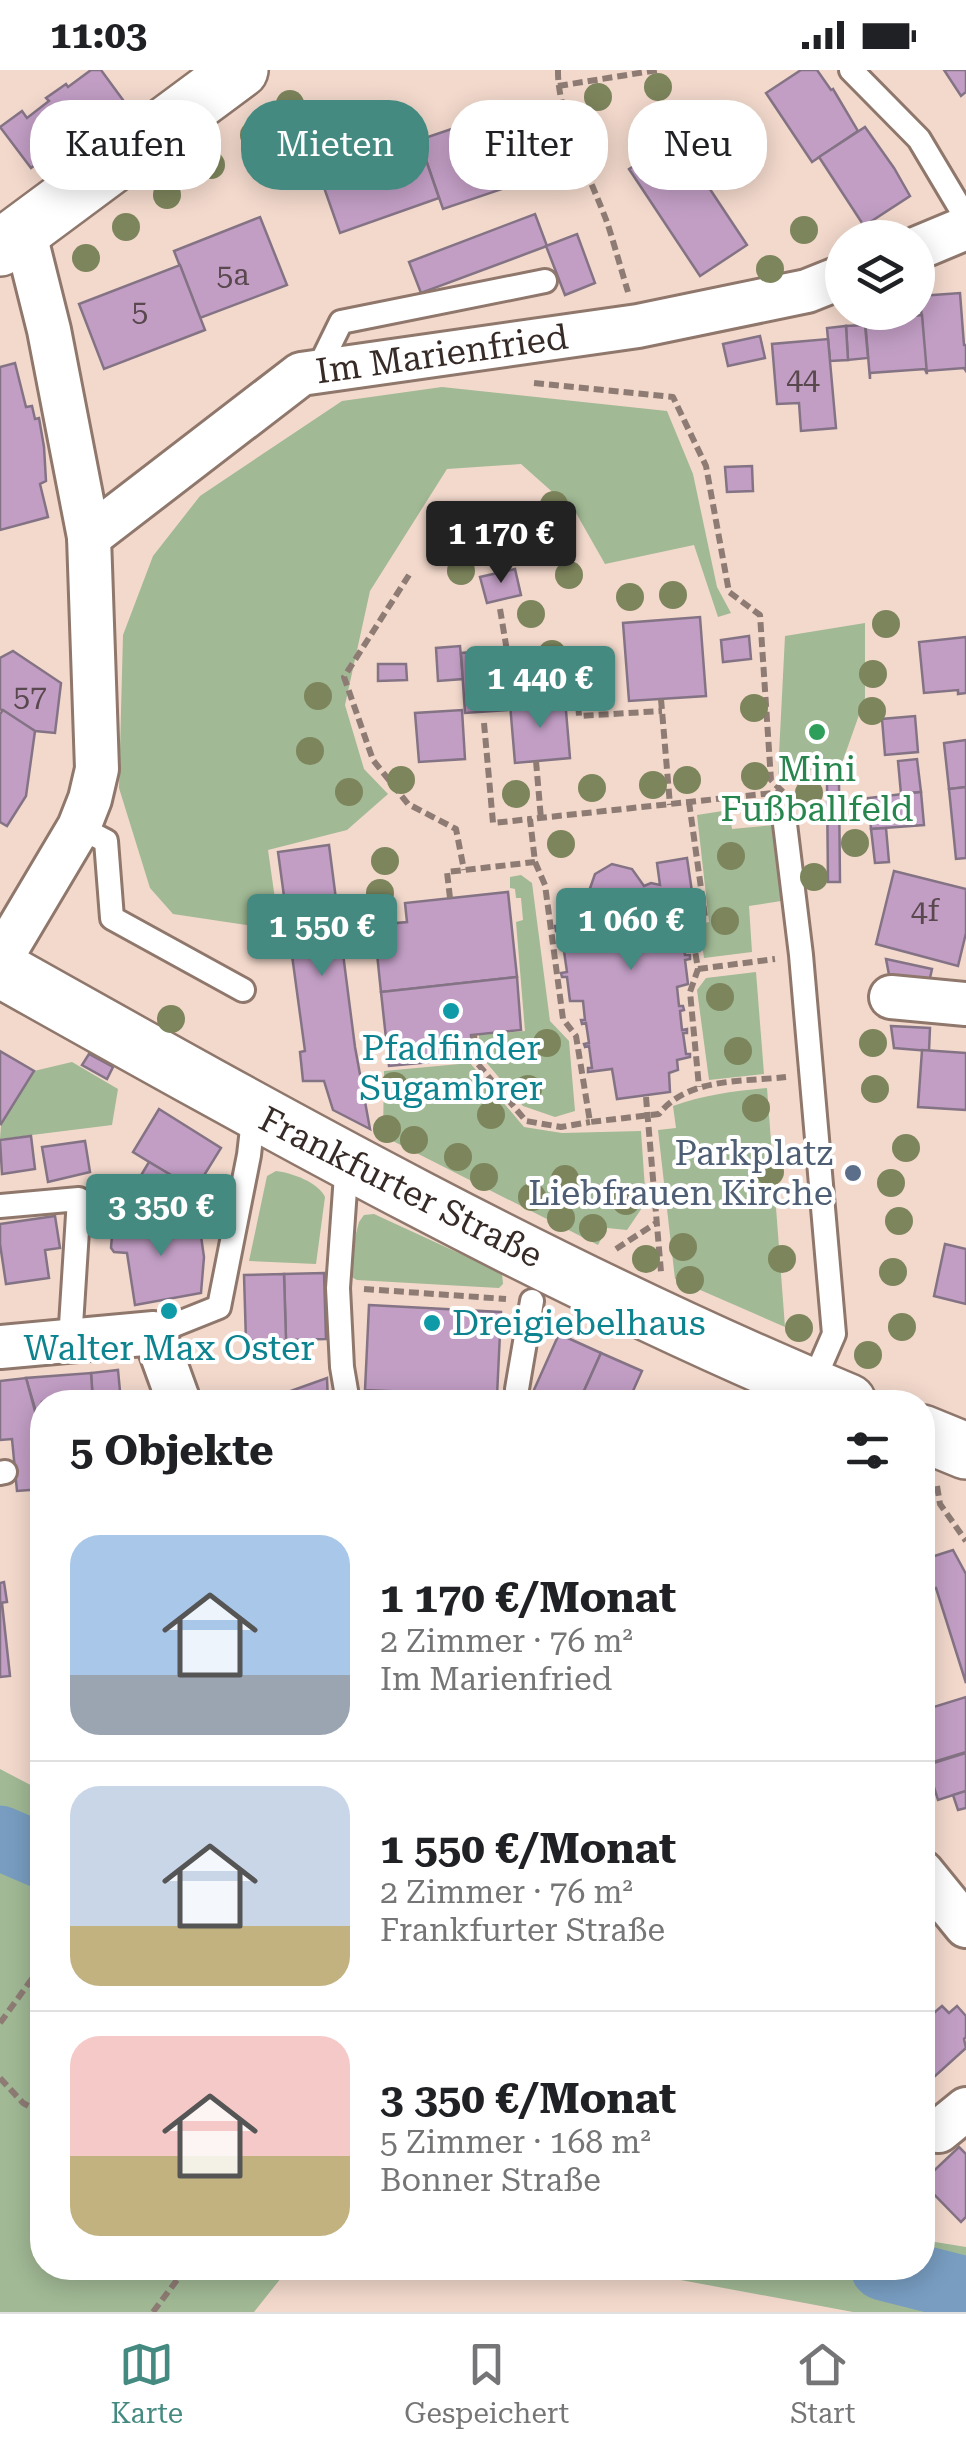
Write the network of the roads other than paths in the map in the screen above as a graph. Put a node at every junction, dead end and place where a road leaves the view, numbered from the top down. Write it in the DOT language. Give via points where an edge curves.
graph roads {
  1 [pos="240,70"];
  2 [pos="851,70"];
  3 [pos="966,218"];
  4 [pos="966,228"];
  5 [pos="12,239"];
  6 [pos="935,241"];
  7 [pos="545,281"];
  8 [pos="825,285"];
  9 [pos="316,371"];
  10 [pos="89,537"];
  11 [pos="784,824"];
  12 [pos="78,827"];
  13 [pos="0,960"];
  14 [pos="0,969"];
  15 [pos="243,990"];
  16 [pos="891,997"];
  17 [pos="966,1004"];
  18 [pos="254,1111"];
  19 [pos="347,1161"];
  20 [pos="0,1206"];
  21 [pos="532,1301"];
  22 [pos="154,1333"];
  23 [pos="70,1341"];
  24 [pos="0,1347"];
  25 [pos="792,1388"];
  26 [pos="517,1389"];
  27 [pos="175,1390"];
  28 [pos="346,1390"];
  29 [pos="935,1439"];
  30 [pos="966,1451"];
  31 [pos="935,1888"];
  32 [pos="966,1926"];
  33 [pos="966,2108"];
  34 [pos="935,2131"];
  1 -- 5 [label="main road"];
  2 -- 3 [label="lane" via="918,138"];
  4 -- 6 [label="street"];
  5 -- 10 [label="street" via="50,330"];
  7 -- 9 [label="lane" via="341,322"];
  8 -- 9 [label="street, Im Marienfried" via="638,326"];
  9 -- 10 [label="street, Im Marienfried" via="300,374"];
  10 -- 12 [label="street" via="97,769"];
  11 -- 25 [label="lane, Frankfurter Straße" via="834,1334"];
  12 -- 13 [label="street"];
  12 -- 15 [label="lane" via="106,841 112,918"];
  14 -- 18 [label="main road, Frankfurter Straße"];
  16 -- 17 [label="street"];
  18 -- 19 [label="main road, Frankfurter Straße"];
  18 -- 22 [label="lane" via="219,1306"];
  19 -- 25 [label="main road, Frankfurter Straße"];
  19 -- 28 [label="lane" via="338,1288"];
  20 -- 23 [label="lane" via="79,1198"];
  21 -- 26 [label="lane"];
  22 -- 23 [label="street"];
  22 -- 27 [label="street"];
  23 -- 24 [label="street"];
  29 -- 30 [label="main road"];
  31 -- 32 [label="street"];
  33 -- 34 [label="street"];
}
